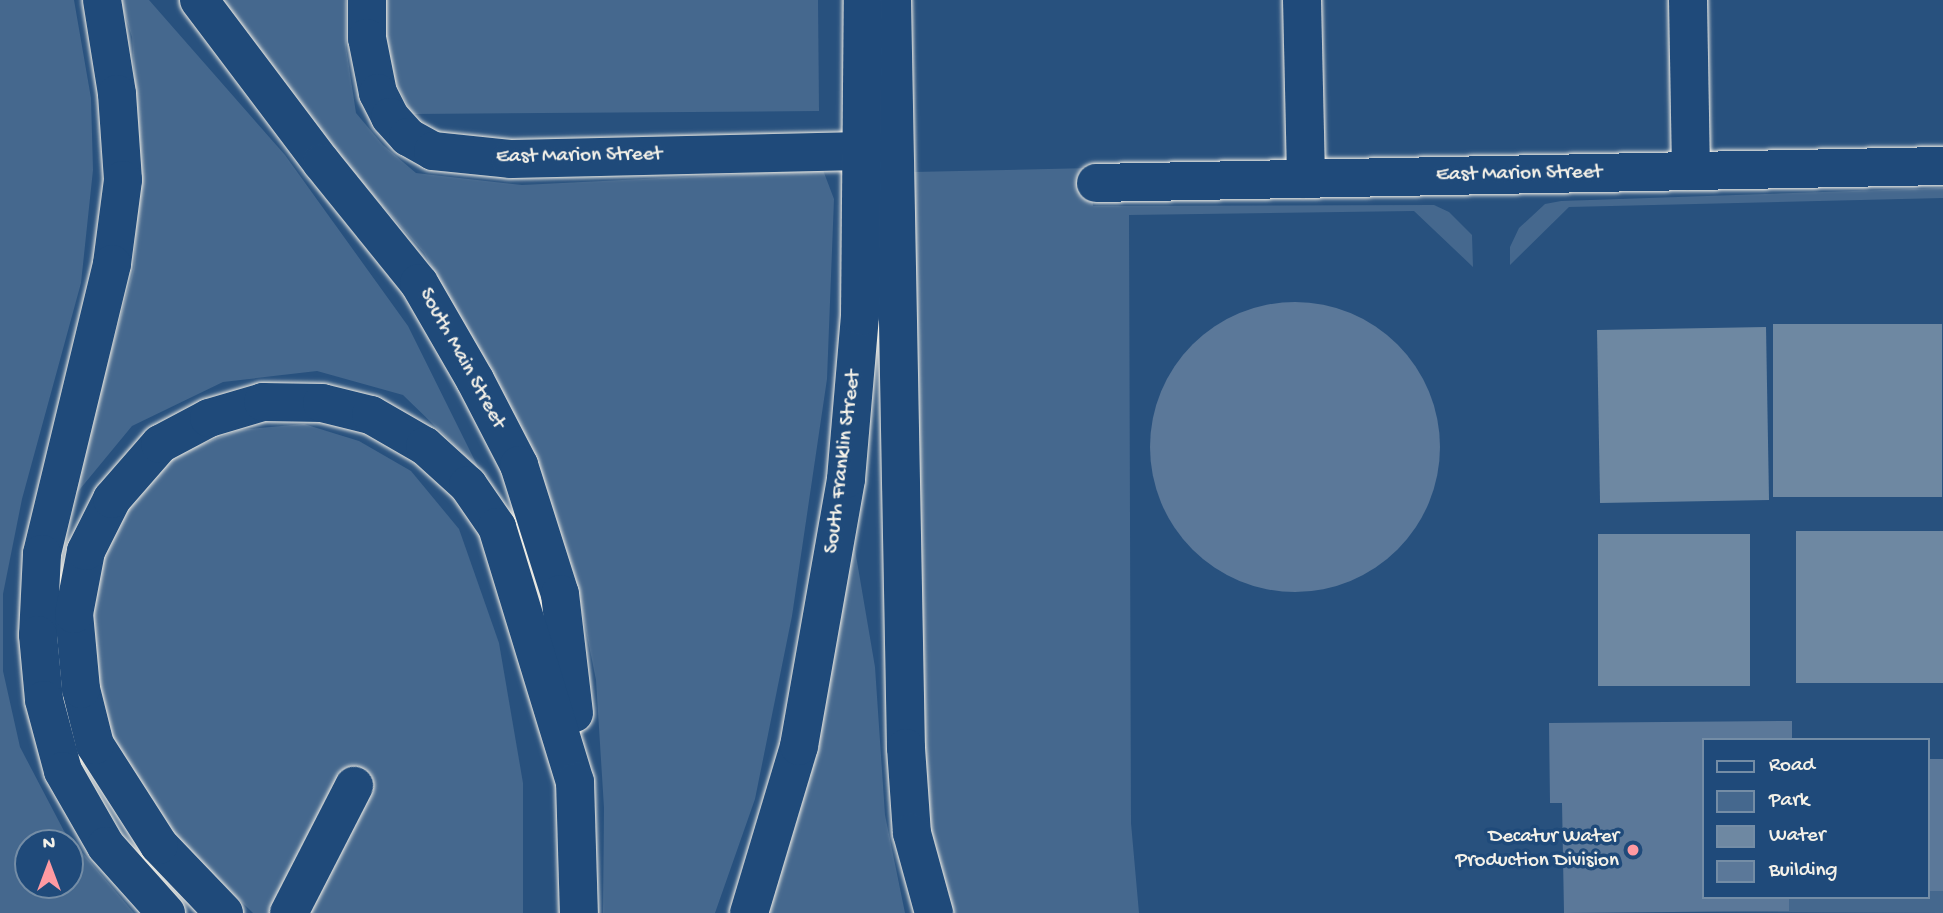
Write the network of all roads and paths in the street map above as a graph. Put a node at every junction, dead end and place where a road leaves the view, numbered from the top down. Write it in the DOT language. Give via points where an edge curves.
graph roads {
  1 [pos="102,0"];
  2 [pos="199,0"];
  3 [pos="367,0"];
  4 [pos="863,0"];
  5 [pos="892,0"];
  6 [pos="1302,0"];
  7 [pos="1688,0"];
  8 [pos="864,151"];
  9 [pos="1943,166"];
  10 [pos="1691,171"];
  11 [pos="1306,179"];
  12 [pos="1096,183"];
  13 [pos="575,782"];
  14 [pos="355,786"];
  15 [pos="166,913"];
  16 [pos="224,913"];
  17 [pos="289,913"];
  18 [pos="579,913"];
  19 [pos="749,913"];
  20 [pos="934,913"];
  1 -- 15 [label="main road" via="117,94 123,180 112,264 42,554 38,635 44,700 63,771 106,846"];
  2 -- 13 [label="main road, South Main Street" via="419,283 519,465 561,594 575,716"];
  3 -- 8 [label="main road, East Marion Street" via="367,38 378,93 390,117 408,137 433,151 510,159"];
  4 -- 8 [label="main road, South Franklin Street"];
  5 -- 20 [label="main road" via="904,706 912,833"];
  6 -- 11 [label="main road"];
  7 -- 10 [label="main road"];
  8 -- 19 [label="main road, South Franklin Street" via="860,316 846,479 799,747"];
  9 -- 10 [label="main road, East Marion Street"];
  10 -- 11 [label="main road, East Marion Street"];
  11 -- 12 [label="main road, East Marion Street"];
  13 -- 16 [label="main road" via="497,527 468,485 425,446 371,415 322,404 263,402 209,418 160,444 112,499 86,551 74,614 81,689 95,745 159,845"];
  13 -- 18 [label="main road"];
  14 -- 17 [label="main road"];
}
